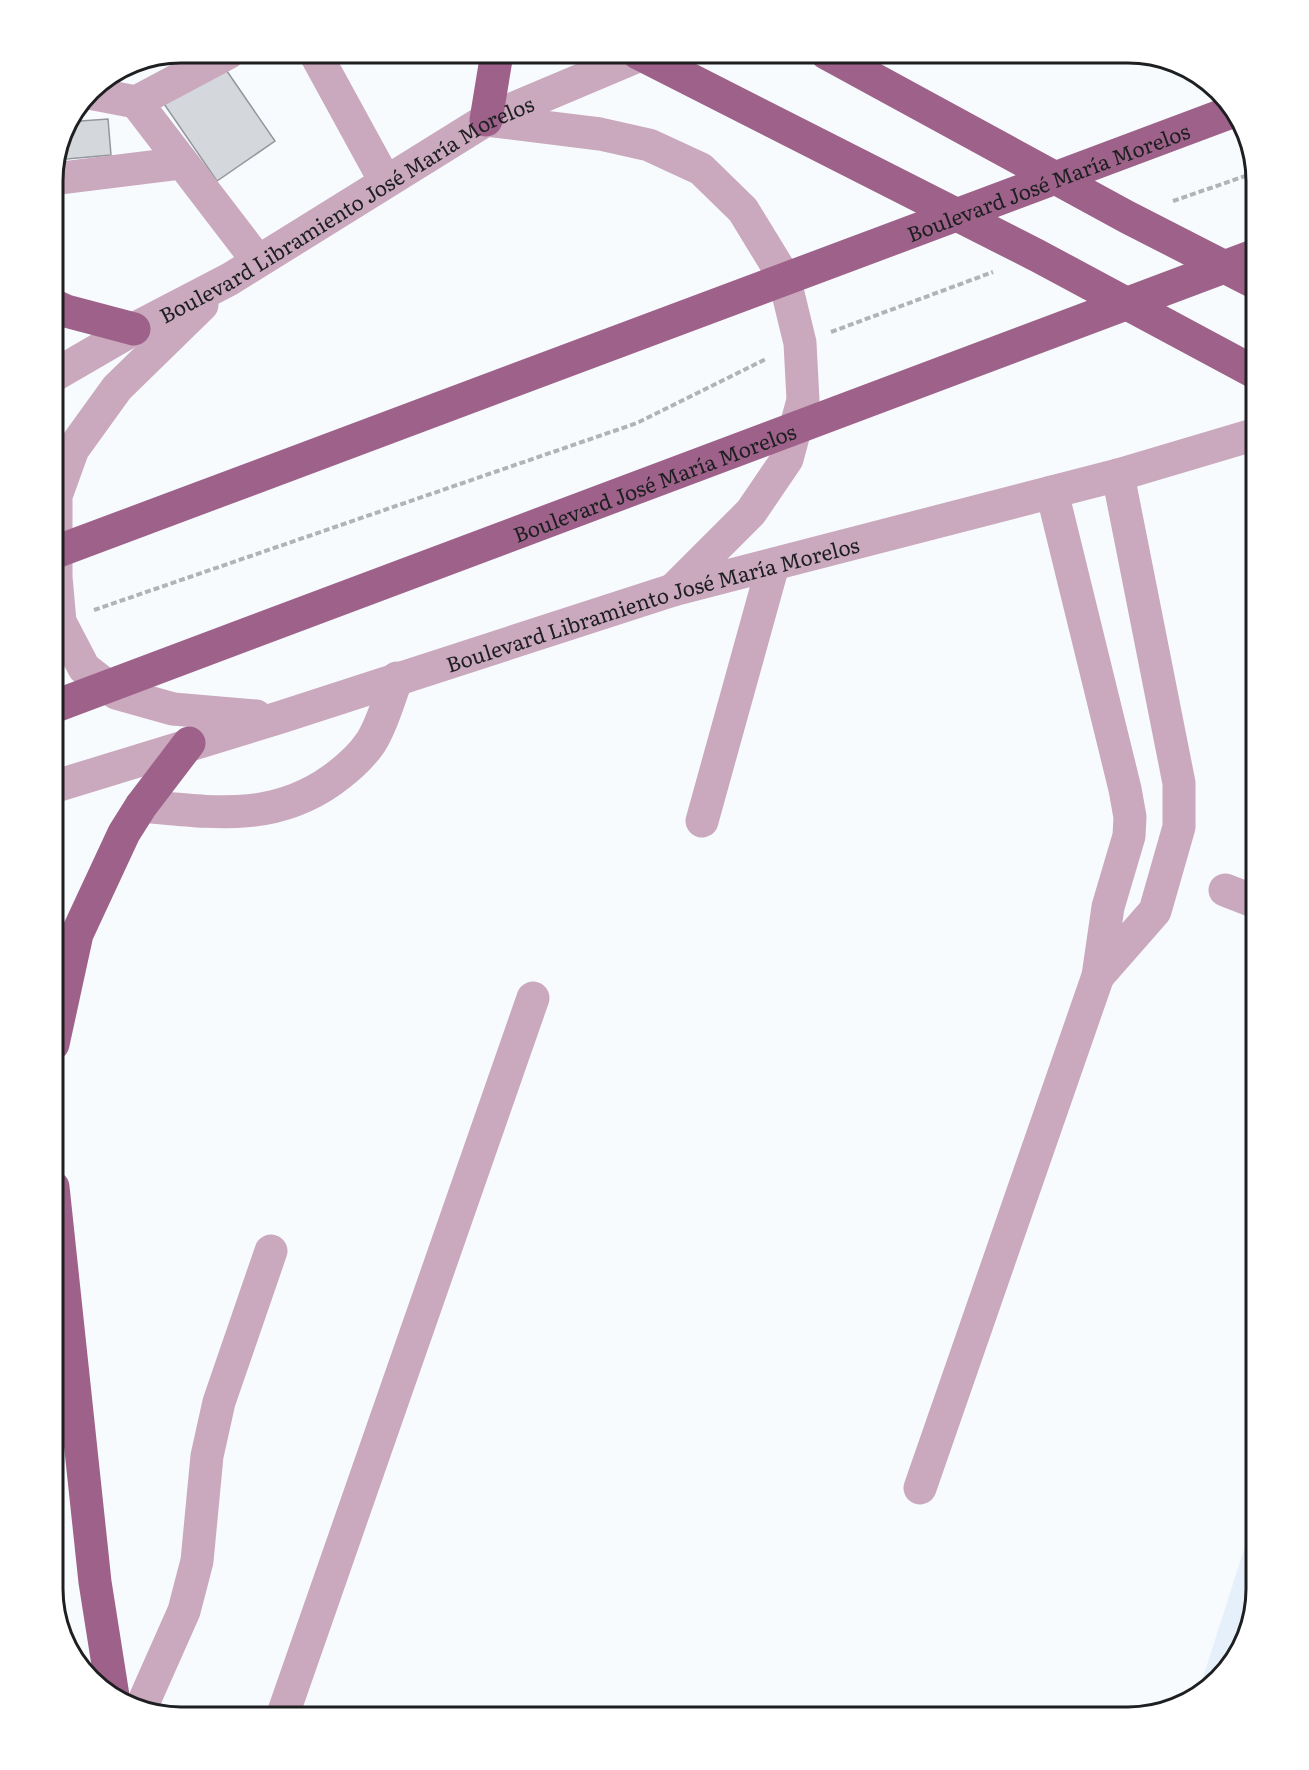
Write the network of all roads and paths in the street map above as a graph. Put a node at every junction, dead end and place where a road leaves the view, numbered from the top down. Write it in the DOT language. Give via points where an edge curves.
graph roads {
  1 [pos="208,63"];
  2 [pos="321,63"];
  3 [pos="495,63"];
  4 [pos="619,63"];
  5 [pos="662,63"];
  6 [pos="844,63"];
  7 [pos="100,95"];
  8 [pos="136,102"];
  9 [pos="1225,114"];
  10 [pos="486,120"];
  11 [pos="182,163"];
  12 [pos="1246,176"];
  13 [pos="63,178"];
  14 [pos="385,181"];
  15 [pos="1127,217"];
  16 [pos="1038,256"];
  17 [pos="1246,259"];
  18 [pos="257,260"];
  19 [pos="1246,277"];
  20 [pos="230,279"];
  21 [pos="63,310"];
  22 [pos="135,329"];
  23 [pos="800,343"];
  24 [pos="1246,367"];
  25 [pos="63,370"];
  26 [pos="1246,437"];
  27 [pos="1118,475"];
  28 [pos="63,477"];
  29 [pos="1052,492"];
  30 [pos="63,549"];
  31 [pos="773,565"];
  32 [pos="673,590"];
  33 [pos="63,621"];
  34 [pos="63,628"];
  35 [pos="397,678"];
  36 [pos="63,703"];
  37 [pos="278,718"];
  38 [pos="189,743"];
  39 [pos="63,784"];
  40 [pos="141,806"];
  41 [pos="1131,817"];
  42 [pos="702,821"];
  43 [pos="1179,827"];
  44 [pos="1225,890"];
  45 [pos="1246,898"];
  46 [pos="1098,976"];
  47 [pos="63,998"];
  48 [pos="533,998"];
  49 [pos="271,1251"];
  50 [pos="63,1281"];
  51 [pos="920,1488"];
  52 [pos="95,1582"];
  53 [pos="98,1672"];
  54 [pos="111,1684"];
  55 [pos="144,1701"];
  56 [pos="285,1707"];
  1 -- 8 [label="street"];
  2 -- 14 [label="street"];
  3 -- 10 [label="main road"];
  4 -- 10 [label="street, Boulevard Libramiento José María Morelos"];
  5 -- 16 [label="main road"];
  6 -- 15 [label="main road"];
  7 -- 8 [label="street"];
  8 -- 11 [label="street"];
  9 -- 30 [label="main road, Boulevard José María Morelos, bridge"];
  10 -- 14 [label="street, Boulevard Libramiento José María Morelos"];
  10 -- 23 [label="street" via="610,136 649,145 701,169 743,210 784,277"];
  11 -- 13 [label="street"];
  11 -- 18 [label="street"];
  12 -- 15 [label="path"];
  14 -- 18 [label="street, Boulevard Libramiento José María Morelos"];
  15 -- 19 [label="main road"];
  16 -- 23 [label="path"];
  16 -- 24 [label="main road"];
  17 -- 36 [label="main road, Boulevard José María Morelos, bridge"];
  18 -- 20 [label="street, Boulevard Libramiento José María Morelos"];
  20 -- 22 [label="street, Boulevard Libramiento José María Morelos"];
  20 -- 28 [label="street" via="117,388 73,449"];
  21 -- 22 [label="main road"];
  22 -- 25 [label="street, Boulevard Libramiento José María Morelos"];
  23 -- 32 [label="street" via="803,400 787,459 751,512"];
  23 -- 33 [label="path" via="637,423"];
  26 -- 27 [label="street, Boulevard Libramiento José María Morelos"];
  27 -- 29 [label="street, Boulevard Libramiento José María Morelos"];
  27 -- 43 [label="street" via="1179,783"];
  29 -- 31 [label="street, Boulevard Libramiento José María Morelos"];
  29 -- 41 [label="street"];
  31 -- 32 [label="street, Boulevard Libramiento José María Morelos"];
  31 -- 42 [label="street"];
  32 -- 35 [label="street, Boulevard Libramiento José María Morelos"];
  34 -- 37 [label="street" via="84,668 116,693 173,709"];
  35 -- 37 [label="street, Boulevard Libramiento José María Morelos"];
  35 -- 40 [label="street" via="371,742 347,769 312,794 268,810 230,813"];
  37 -- 38 [label="street, Boulevard Libramiento José María Morelos"];
  38 -- 39 [label="street, Boulevard Libramiento José María Morelos"];
  38 -- 40 [label="main road"];
  40 -- 47 [label="main road" via="124,833 77,934"];
  41 -- 43 [label="street"];
  41 -- 46 [label="street" via="1108,907"];
  43 -- 46 [label="street" via="1155,911"];
  44 -- 45 [label="street"];
  46 -- 51 [label="street"];
  48 -- 56 [label="street"];
  49 -- 55 [label="street" via="219,1402 207,1456 197,1561 184,1611"];
  50 -- 52 [label="main road"];
  52 -- 53 [label="main road"];
  52 -- 54 [label="main road"];
}
